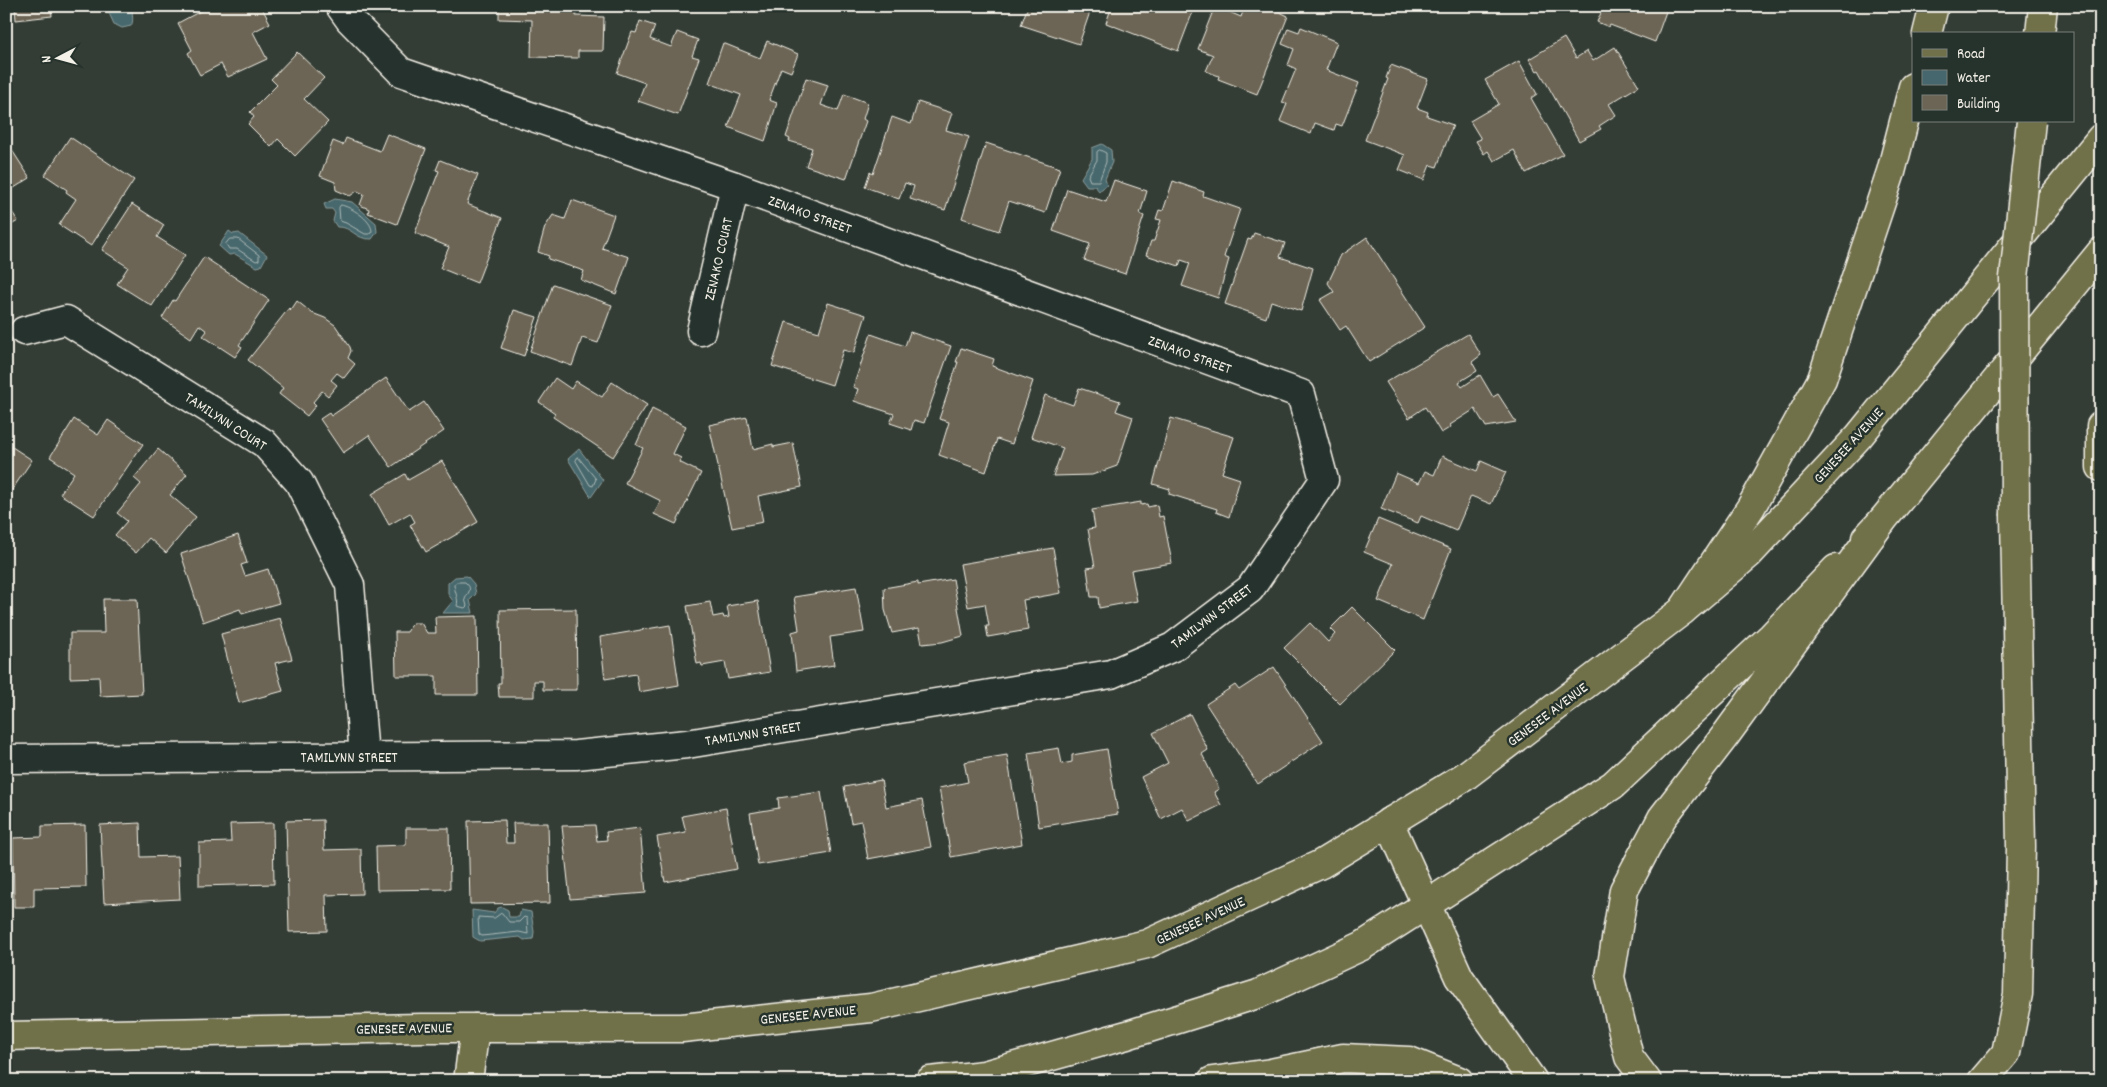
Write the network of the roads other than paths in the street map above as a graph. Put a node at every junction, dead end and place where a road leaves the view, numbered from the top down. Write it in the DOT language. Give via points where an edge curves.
graph roads {
  1 [pos="340,6"];
  2 [pos="1934,6"];
  3 [pos="2043,6"];
  4 [pos="1928,32"];
  5 [pos="2040,32"];
  6 [pos="1912,90"];
  7 [pos="2031,122"];
  8 [pos="2101,138"];
  9 [pos="735,186"];
  10 [pos="2101,252"];
  11 [pos="24,331"];
  12 [pos="701,331"];
  13 [pos="1301,394"];
  14 [pos="1882,521"];
  15 [pos="1682,611"];
  16 [pos="364,756"];
  17 [pos="6,759"];
  18 [pos="1389,822"];
  19 [pos="1426,905"];
  20 [pos="475,1028"];
  21 [pos="6,1036"];
  22 [pos="468,1081"];
  23 [pos="930,1081"];
  24 [pos="1212,1081"];
  25 [pos="1458,1081"];
  26 [pos="1533,1081"];
  27 [pos="1647,1081"];
  28 [pos="1982,1081"];
  1 -- 9 [label="street, ZENAKO STREET" via="401,72"];
  2 -- 4 [label="main road"];
  3 -- 5 [label="main road"];
  6 -- 15 [label="main road" via="1891,172 1822,379 1751,507"];
  7 -- 28 [label="main road, bridge" via="2014,278 2021,846 2018,994 2006,1052"];
  8 -- 15 [label="main road, GENESEE AVENUE" via="1859,436 1749,554"];
  9 -- 12 [label="street, ZENAKO COURT"];
  9 -- 13 [label="street, ZENAKO STREET"];
  10 -- 14 [label="main road"];
  11 -- 16 [label="street, TAMILYNN COURT" via="66,320 264,443 299,482 350,585"];
  13 -- 16 [label="street, TAMILYNN STREET" via="1324,480 1256,582 1173,647 1111,674 687,744 576,755"];
  14 -- 19 [label="main road" via="1772,636 1613,785"];
  14 -- 27 [label="main road" via="1662,818 1624,890 1610,977 1629,1057"];
  15 -- 18 [label="main road, GENESEE AVENUE" via="1464,777"];
  16 -- 17 [label="street, TAMILYNN STREET"];
  18 -- 19 [label="main road"];
  18 -- 20 [label="main road, GENESEE AVENUE" via="1321,864 1147,944 871,1008 682,1028"];
  19 -- 23 [label="main road" via="1362,946 1258,994 984,1075"];
  19 -- 26 [label="main road" via="1459,977"];
  20 -- 21 [label="main road, GENESEE AVENUE"];
  20 -- 22 [label="main road"];
  24 -- 25 [label="main road" via="1343,1058 1409,1061"];
}
